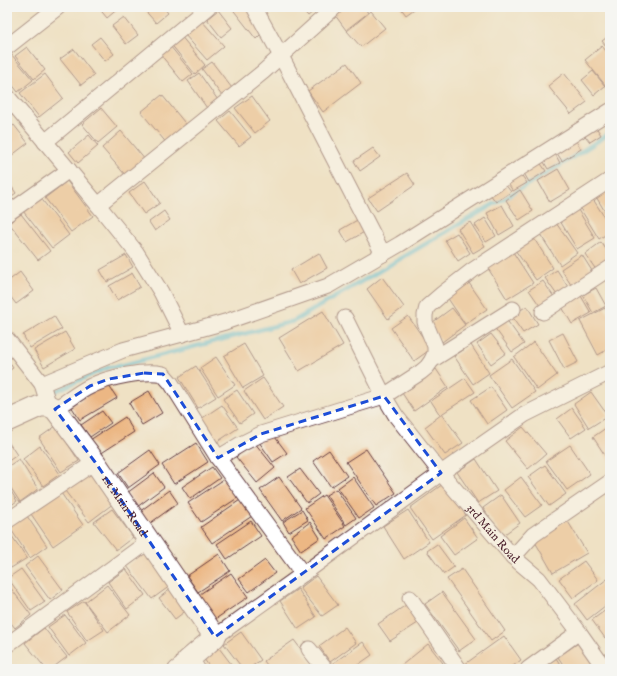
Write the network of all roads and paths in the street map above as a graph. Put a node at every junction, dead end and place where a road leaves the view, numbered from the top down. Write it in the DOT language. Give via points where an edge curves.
graph roads {
  1 [pos="58,7"];
  2 [pos="208,7"];
  3 [pos="254,7"];
  4 [pos="335,7"];
  5 [pos="7,47"];
  6 [pos="281,56"];
  7 [pos="7,96"];
  8 [pos="610,111"];
  9 [pos="45,142"];
  10 [pos="69,170"];
  11 [pos="610,180"];
  12 [pos="98,205"];
  13 [pos="7,214"];
  14 [pos="383,254"];
  15 [pos="608,274"];
  16 [pos="513,309"];
  17 [pos="543,312"];
  18 [pos="345,318"];
  19 [pos="182,334"];
  20 [pos="7,339"];
  21 [pos="432,360"];
  22 [pos="610,372"];
  23 [pos="384,396"];
  24 [pos="47,398"];
  25 [pos="7,421"];
  26 [pos="218,458"];
  27 [pos="95,462"];
  28 [pos="441,473"];
  29 [pos="610,482"];
  30 [pos="7,521"];
  31 [pos="149,541"];
  32 [pos="513,557"];
  33 [pos="303,574"];
  34 [pos="410,598"];
  35 [pos="579,632"];
  36 [pos="215,637"];
  37 [pos="7,645"];
  38 [pos="310,649"];
  39 [pos="186,666"];
  40 [pos="325,669"];
  41 [pos="459,669"];
  42 [pos="528,669"];
  43 [pos="605,669"];
  1 -- 5 [label="street"];
  2 -- 9 [label="street"];
  3 -- 6 [label="street"];
  4 -- 6 [label="street"];
  6 -- 12 [label="street"];
  6 -- 14 [label="street"];
  7 -- 9 [label="street"];
  8 -- 14 [label="street"];
  9 -- 10 [label="street"];
  10 -- 12 [label="street"];
  10 -- 13 [label="street"];
  11 -- 21 [label="street" via="473,270 427,307 425,322 435,346"];
  12 -- 19 [label="street" via="136,252 161,292"];
  14 -- 19 [label="street" via="328,286 225,322"];
  15 -- 17 [label="street"];
  16 -- 21 [label="street"];
  18 -- 23 [label="street, 3rd Main Road"];
  19 -- 24 [label="street" via="123,350"];
  20 -- 24 [label="street, 1st Main Road"];
  21 -- 23 [label="street" via="421,372"];
  22 -- 28 [label="street" via="524,415"];
  23 -- 26 [label="street" via="261,434"];
  23 -- 28 [label="street, 3rd Main Road" via="396,416"];
  24 -- 25 [label="main road" via="40,406"];
  24 -- 26 [label="street" via="109,379 144,373 164,374"];
  24 -- 27 [label="main road, 1st Main Road"];
  26 -- 33 [label="street"];
  27 -- 30 [label="street"];
  27 -- 31 [label="main road, 1st Main Road"];
  28 -- 32 [label="street, 3rd Main Road"];
  28 -- 33 [label="street"];
  29 -- 32 [label="street" via="533,535"];
  31 -- 36 [label="main road, 1st Main Road"];
  31 -- 37 [label="street"];
  32 -- 35 [label="street, 3rd Main Road" via="539,579"];
  33 -- 36 [label="street"];
  34 -- 41 [label="street"];
  35 -- 42 [label="street"];
  35 -- 43 [label="street, 3rd Main Road"];
  36 -- 39 [label="main road"];
  38 -- 40 [label="street"];
}
